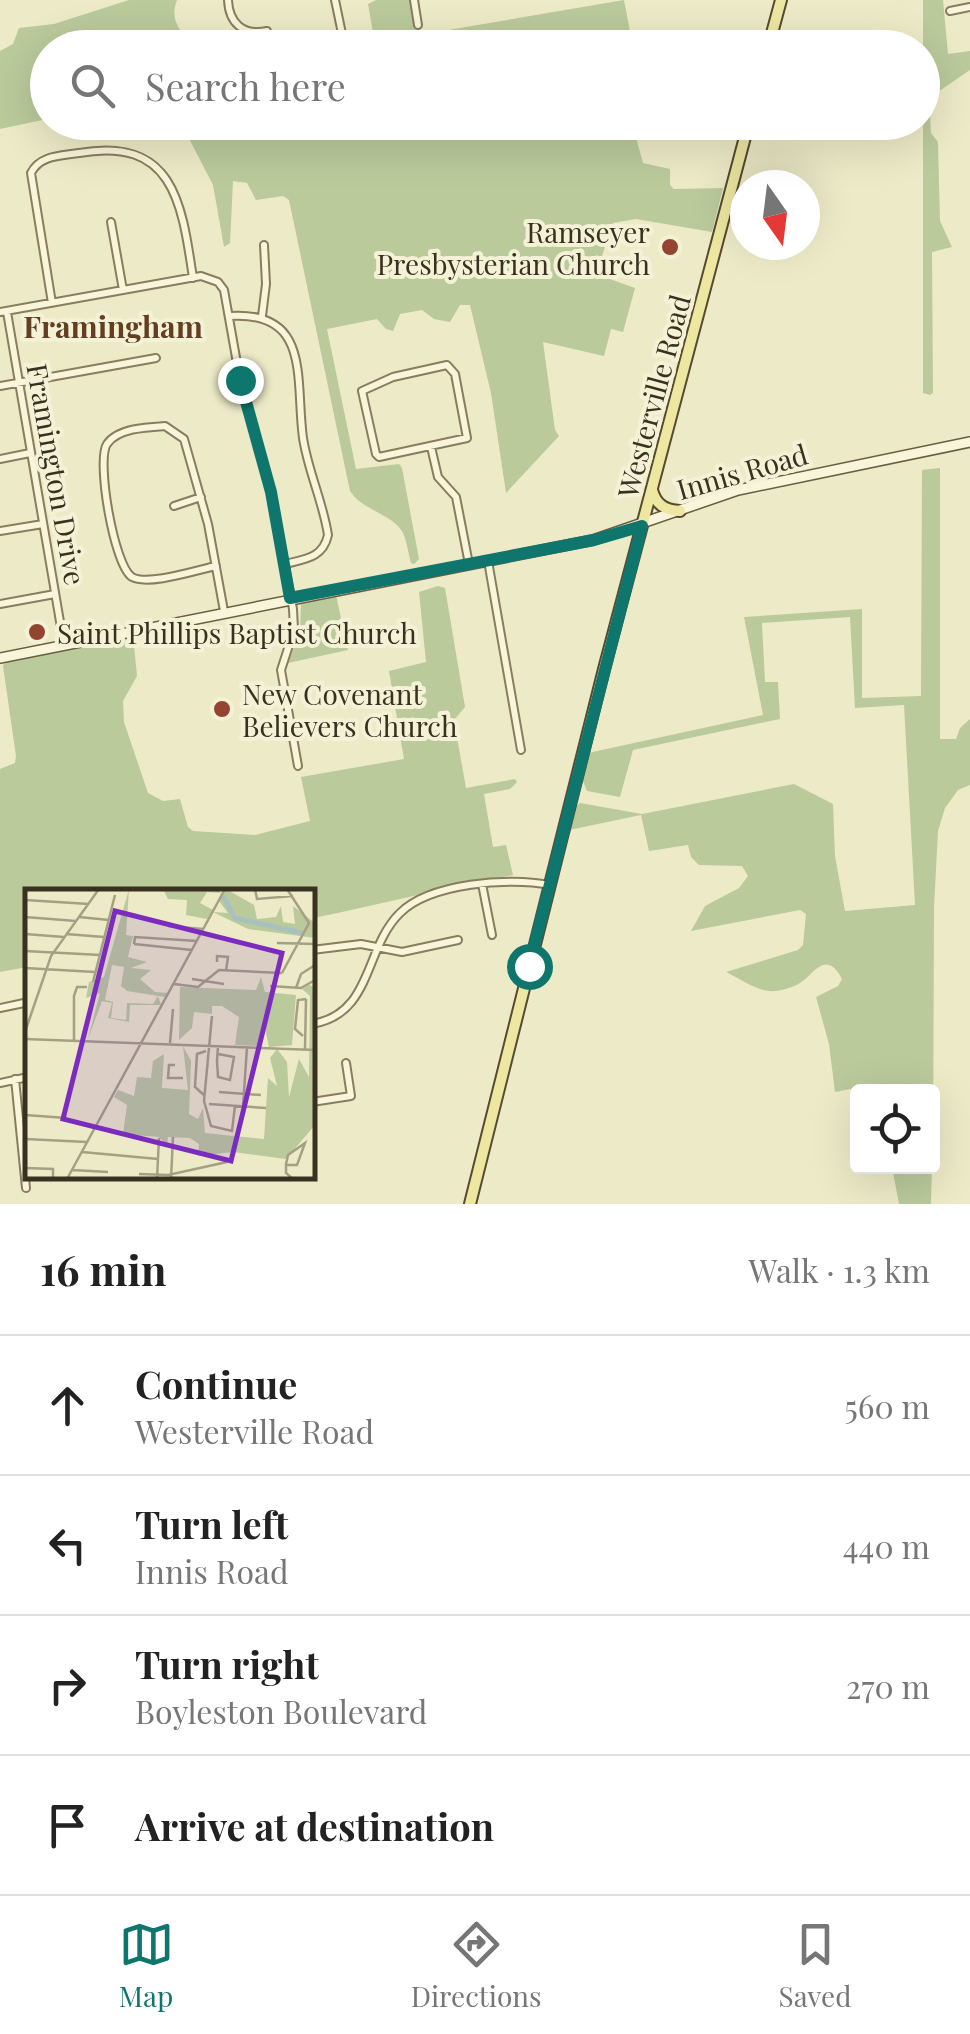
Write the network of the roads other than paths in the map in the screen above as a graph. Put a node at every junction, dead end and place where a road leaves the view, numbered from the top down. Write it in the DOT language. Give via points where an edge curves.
graph roads {
  1 [pos="228,0"];
  2 [pos="335,0"];
  3 [pos="414,0"];
  4 [pos="781,0"];
  5 [pos="970,7"];
  6 [pos="950,11"];
  7 [pos="418,25"];
  8 [pos="243,30"];
  9 [pos="341,30"];
  10 [pos="773,30"];
  11 [pos="744,140"];
  12 [pos="111,222"];
  13 [pos="264,245"];
  14 [pos="194,278"];
  15 [pos="123,290"];
  16 [pos="52,303"];
  17 [pos="3,312"];
  18 [pos="229,316"];
  19 [pos="262,316"];
  20 [pos="156,358"];
  21 [pos="18,383"];
  22 [pos="0,386"];
  23 [pos="970,442"];
  24 [pos="431,447"];
  25 [pos="30,454"];
  26 [pos="0,459"];
  27 [pos="652,489"];
  28 [pos="201,498"];
  29 [pos="174,506"];
  30 [pos="680,511"];
  31 [pos="42,524"];
  32 [pos="642,526"];
  33 [pos="0,531"];
  34 [pos="488,561"];
  35 [pos="285,564"];
  36 [pos="470,564"];
  37 [pos="216,566"];
  38 [pos="55,594"];
  39 [pos="290,598"];
  40 [pos="0,604"];
  41 [pos="224,611"];
  42 [pos="64,645"];
  43 [pos="0,658"];
  44 [pos="521,750"];
  45 [pos="298,766"];
  46 [pos="482,884"];
  47 [pos="549,885"];
  48 [pos="492,936"];
  49 [pos="458,940"];
  50 [pos="379,948"];
  51 [pos="315,950"];
  52 [pos="24,1003"];
  53 [pos="0,1008"];
  54 [pos="315,1023"];
  55 [pos="346,1063"];
  56 [pos="25,1078"];
  57 [pos="15,1080"];
  58 [pos="0,1082"];
  59 [pos="315,1102"];
  60 [pos="25,1168"];
  61 [pos="26,1179"];
  62 [pos="26,1188"];
  63 [pos="470,1204"];
  1 -- 8 [label="street"];
  2 -- 9 [label="street"];
  3 -- 7 [label="street"];
  4 -- 10 [label="main road"];
  5 -- 6 [label="street"];
  11 -- 27 [label="main road, Westerville Road"];
  12 -- 15 [label="street"];
  13 -- 19 [label="street"];
  14 -- 15 [label="street"];
  14 -- 16 [label="street" via="170,181 131,152 96,150 34,166"];
  14 -- 18 [label="street" via="218,282"];
  15 -- 16 [label="street"];
  16 -- 17 [label="street"];
  17 -- 21 [label="street, Framington Drive"];
  18 -- 19 [label="street"];
  18 -- 35 [label="street"];
  19 -- 35 [label="street" via="280,326 296,354 303,437 328,535 311,558"];
  20 -- 21 [label="street"];
  21 -- 22 [label="street"];
  21 -- 25 [label="street, Framington Drive"];
  23 -- 30 [label="main road, Innis Road" via="738,490"];
  24 -- 24 [label="street" via="467,438 453,368 393,377 362,392 379,458"];
  24 -- 36 [label="street" via="438,476 456,497"];
  25 -- 26 [label="street"];
  25 -- 31 [label="street, Framington Drive"];
  27 -- 30 [label="main road" via="657,503"];
  27 -- 32 [label="main road, Westerville Road"];
  28 -- 29 [label="street"];
  28 -- 37 [label="street"];
  28 -- 37 [label="street" via="176,431 128,431 107,444 103,467 124,569 146,579"];
  30 -- 32 [label="main road, Innis Road"];
  31 -- 33 [label="street"];
  31 -- 38 [label="street, Framington Drive"];
  32 -- 34 [label="main road, Innis Road"];
  32 -- 47 [label="main road, Westerville Road"];
  34 -- 36 [label="main road, Innis Road"];
  34 -- 44 [label="street"];
  35 -- 39 [label="street"];
  36 -- 39 [label="main road, Innis Road"];
  37 -- 41 [label="street"];
  38 -- 40 [label="street"];
  38 -- 42 [label="street, Framington Drive"];
  39 -- 41 [label="main road, Innis Road"];
  39 -- 45 [label="street" via="294,630 281,670"];
  41 -- 42 [label="main road, Innis Road"];
  42 -- 43 [label="main road, Innis Road"];
  46 -- 47 [label="street"];
  46 -- 48 [label="street"];
  46 -- 50 [label="street" via="412,904"];
  47 -- 63 [label="main road, Westerville Road"];
  49 -- 50 [label="street" via="402,952"];
  50 -- 51 [label="street"];
  50 -- 54 [label="street" via="350,1006"];
  52 -- 53 [label="street"];
  55 -- 59 [label="street" via="351,1096"];
  56 -- 57 [label="street"];
  57 -- 58 [label="street"];
  57 -- 60 [label="street"];
  61 -- 62 [label="street"];
}
